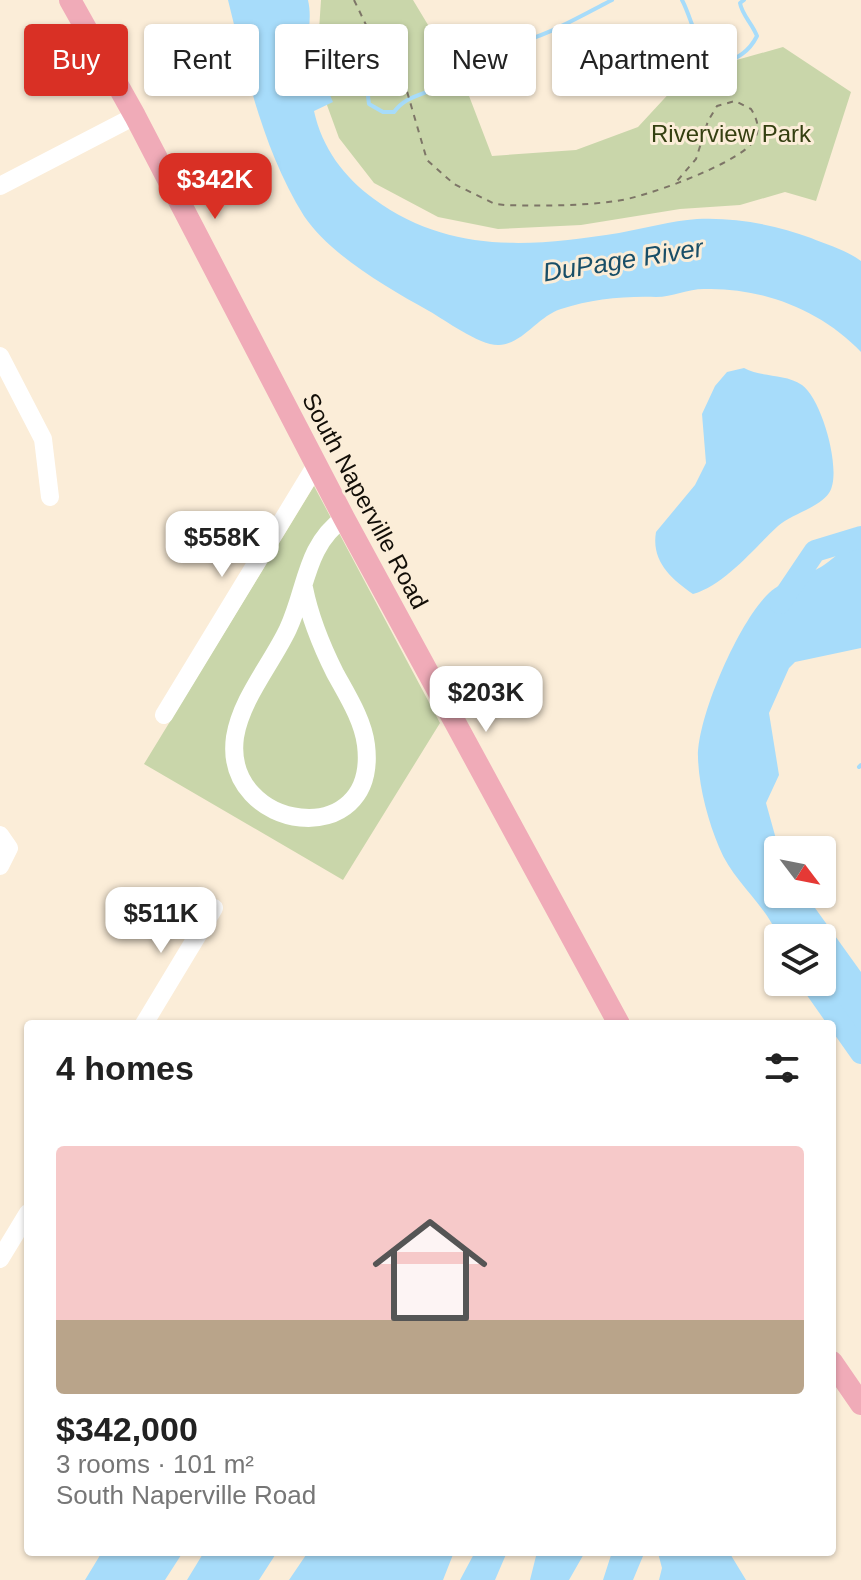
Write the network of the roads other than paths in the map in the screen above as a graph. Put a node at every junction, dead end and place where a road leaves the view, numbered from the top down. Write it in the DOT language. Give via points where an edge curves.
graph roads {
  1 [pos="70,0"];
  2 [pos="135,116"];
  3 [pos="0,186"];
  4 [pos="0,356"];
  5 [pos="316,465"];
  6 [pos="50,497"];
  7 [pos="344,518"];
  8 [pos="304,588"];
  9 [pos="164,715"];
  10 [pos="4,838"];
  11 [pos="0,866"];
  12 [pos="214,908"];
  13 [pos="146,1020"];
  14 [pos="617,1020"];
  15 [pos="24,1220"];
  16 [pos="0,1259"];
  17 [pos="836,1368"];
  18 [pos="861,1404"];
  1 -- 2 [label="main road, South Naperville Road"];
  2 -- 3 [label="street"];
  2 -- 5 [label="main road, South Naperville Road"];
  4 -- 6 [label="street" via="43,439"];
  5 -- 7 [label="main road, South Naperville Road"];
  5 -- 9 [label="street"];
  7 -- 8 [label="street" via="317,545"];
  7 -- 14 [label="main road, South Naperville Road"];
  8 -- 8 [label="street" via="240,718 234,745 240,775 254,794 287,816 309,820 333,815 351,798 364,772 366,746 318,637"];
  10 -- 11 [label="street" via="9,848"];
  12 -- 13 [label="street"];
  15 -- 16 [label="street"];
  17 -- 18 [label="main road"];
}
